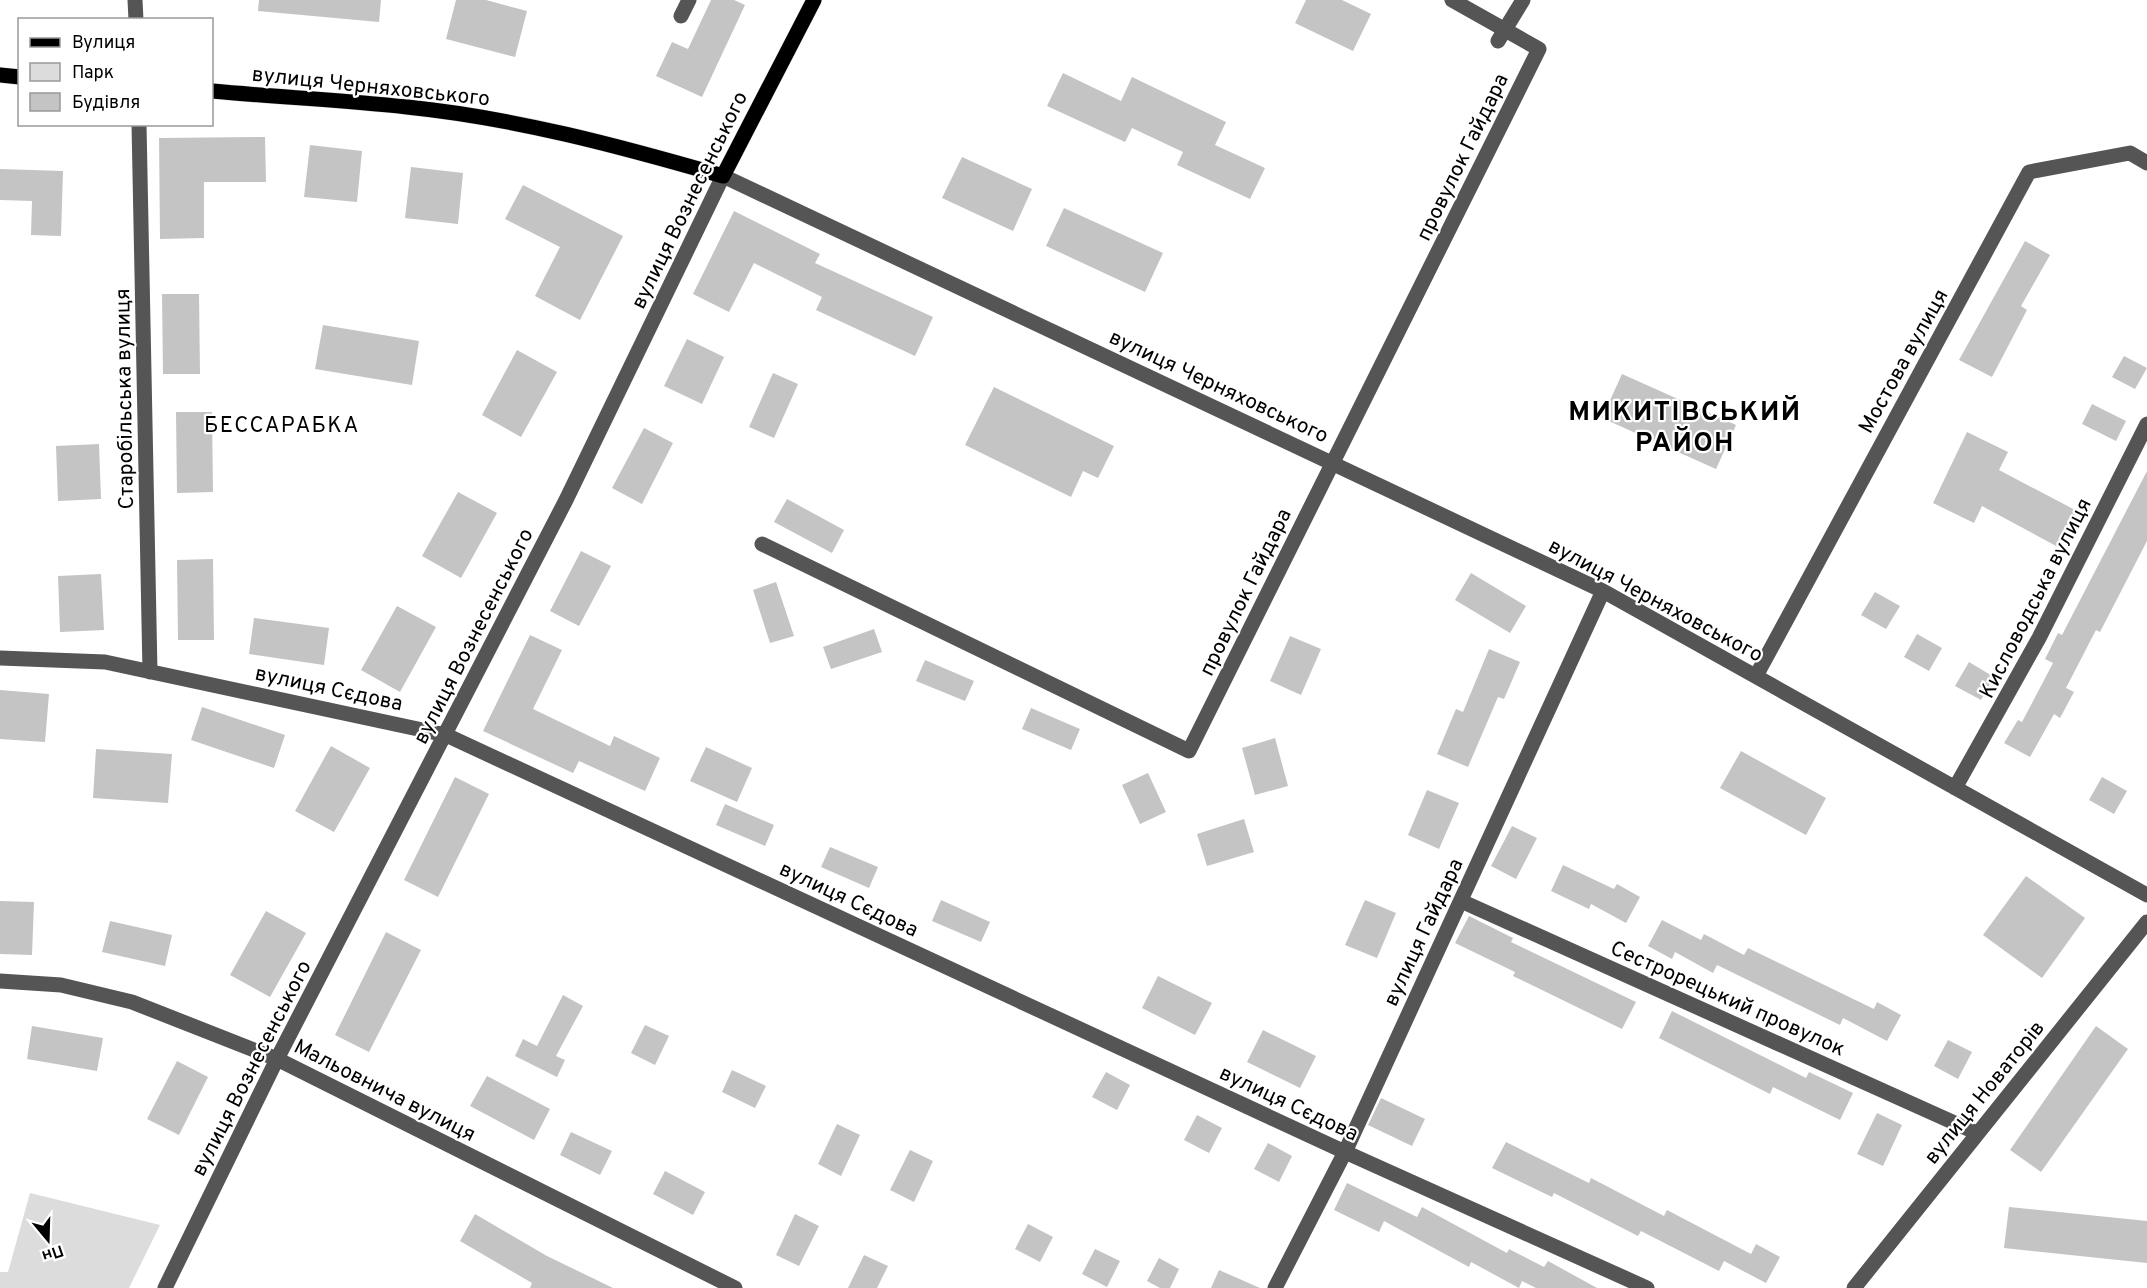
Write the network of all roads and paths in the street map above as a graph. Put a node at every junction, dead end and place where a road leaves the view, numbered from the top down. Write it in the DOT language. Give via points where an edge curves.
graph roads {
  1 [pos="135,0"];
  2 [pos="689,0"];
  3 [pos="814,0"];
  4 [pos="1452,0"];
  5 [pos="1523,0"];
  6 [pos="681,16"];
  7 [pos="136,18"];
  8 [pos="1507,35"];
  9 [pos="0,75"];
  10 [pos="18,77"];
  11 [pos="213,92"];
  12 [pos="139,126"];
  13 [pos="2147,163"];
  14 [pos="723,176"];
  15 [pos="2147,424"];
  16 [pos="1333,463"];
  17 [pos="762,544"];
  18 [pos="1603,591"];
  19 [pos="0,658"];
  20 [pos="150,672"];
  21 [pos="1755,676"];
  22 [pos="446,735"];
  23 [pos="1955,788"];
  24 [pos="2147,895"];
  25 [pos="1461,901"];
  26 [pos="2147,922"];
  27 [pos="0,981"];
  28 [pos="277,1059"];
  29 [pos="1977,1133"];
  30 [pos="1345,1152"];
  31 [pos="165,1288"];
  32 [pos="735,1288"];
  33 [pos="1275,1288"];
  34 [pos="1647,1288"];
  35 [pos="1854,1288"];
  1 -- 7 [label="street"];
  2 -- 6 [label="street"];
  3 -- 14 [label="main road, вулиця Вознесенського"];
  4 -- 8 [label="street"];
  5 -- 8 [label="street"];
  8 -- 16 [label="street, провулок Гайдара" via="1539,49"];
  9 -- 10 [label="main road"];
  11 -- 14 [label="main road, вулиця Черняховського" via="408,107 500,121 591,139"];
  12 -- 20 [label="street, Старобільська вулиця"];
  13 -- 21 [label="street, Мостова вулиця" via="2130,153 2029,172"];
  14 -- 16 [label="street, вулиця Черняховського"];
  14 -- 22 [label="street, вулиця Вознесенського" via="566,500"];
  15 -- 23 [label="street, Кисловодська вулиця" via="2039,638"];
  16 -- 17 [label="street, провулок Гайдара" via="1190,751"];
  16 -- 18 [label="street, вулиця Черняховського"];
  18 -- 21 [label="street, вулиця Черняховського"];
  18 -- 25 [label="street, вулиця Гайдара"];
  19 -- 20 [label="street, вулиця Сєдова" via="105,662"];
  20 -- 22 [label="street, вулиця Сєдова"];
  21 -- 23 [label="street, вулиця Черняховського"];
  22 -- 28 [label="street, вулиця Вознесенського"];
  22 -- 30 [label="street, вулиця Сєдова"];
  23 -- 24 [label="street, вулиця Черняховського"];
  25 -- 29 [label="street, Сестрорецький провулок"];
  25 -- 30 [label="street, вулиця Гайдара"];
  26 -- 29 [label="street, вулиця Новаторів"];
  27 -- 28 [label="street, Мальовнича вулиця" via="61,985 132,1002"];
  28 -- 31 [label="street, вулиця Вознесенського"];
  28 -- 32 [label="street, Мальовнича вулиця"];
  29 -- 35 [label="street, вулиця Новаторів"];
  30 -- 33 [label="street, вулиця Гайдара"];
  30 -- 34 [label="street, вулиця Сєдова"];
}
